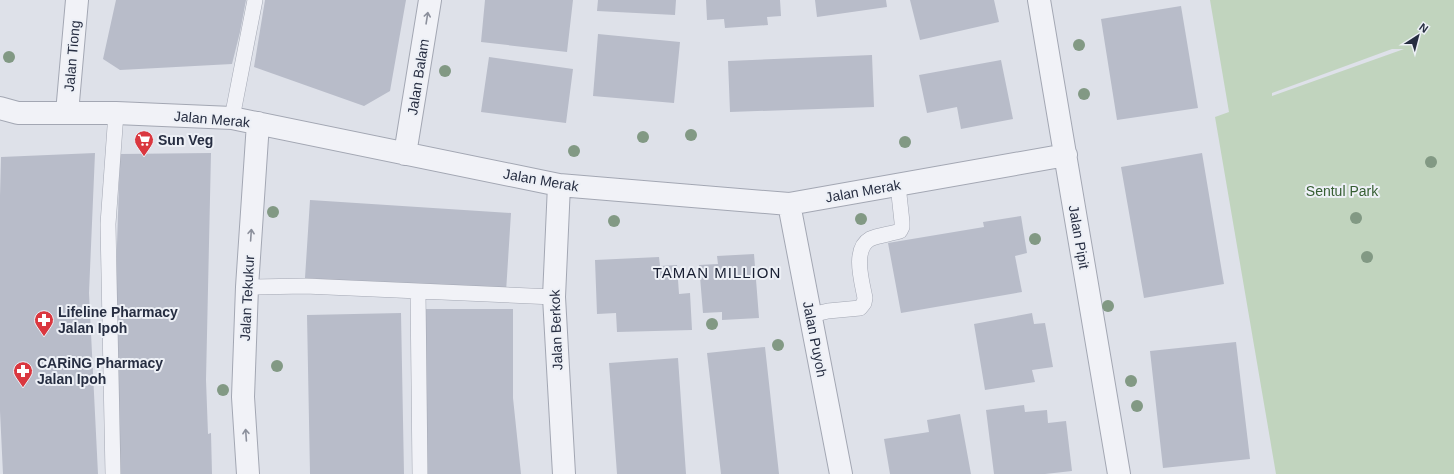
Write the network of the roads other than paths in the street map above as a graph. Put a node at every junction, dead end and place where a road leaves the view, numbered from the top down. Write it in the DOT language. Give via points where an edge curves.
graph roads {
  1 [pos="77,0"];
  2 [pos="255,0"];
  3 [pos="430,0"];
  4 [pos="1039,0"];
  5 [pos="67,113"];
  6 [pos="116,113"];
  7 [pos="6,114"];
  8 [pos="232,118"];
  9 [pos="258,123"];
  10 [pos="405,154"];
  11 [pos="1066,154"];
  12 [pos="559,185"];
  13 [pos="898,185"];
  14 [pos="789,204"];
  15 [pos="247,287"];
  16 [pos="418,291"];
  17 [pos="554,297"];
  18 [pos="811,315"];
  19 [pos="113,474"];
  20 [pos="248,474"];
  21 [pos="420,474"];
  22 [pos="564,474"];
  23 [pos="841,474"];
  24 [pos="1119,474"];
  1 -- 5 [label="street, Jalan Tiong"];
  2 -- 8 [label="lane"];
  10 -- 3 [label="street, Jalan Balam, one-way"];
  4 -- 11 [label="street, Jalan Pipit"];
  5 -- 6 [label="street, Jalan Merak"];
  5 -- 7 [label="street, Jalan Merak"];
  6 -- 8 [label="street, Jalan Merak"];
  6 -- 19 [label="lane" via="108,224"];
  8 -- 9 [label="street, Jalan Merak"];
  9 -- 10 [label="street, Jalan Merak"];
  15 -- 9 [label="street, Jalan Tekukur, one-way"];
  10 -- 12 [label="street, Jalan Merak"];
  11 -- 13 [label="street, Jalan Merak"];
  11 -- 24 [label="street, Jalan Pipit"];
  12 -- 14 [label="street, Jalan Merak"];
  12 -- 17 [label="street, Jalan Berkok"];
  13 -- 14 [label="street, Jalan Merak"];
  13 -- 18 [label="lane" via="902,228 900,231 869,240 862,247 859,260 864,303 860,308"];
  14 -- 18 [label="street, Jalan Puyoh"];
  15 -- 16 [label="lane" via="305,286"];
  20 -- 15 [label="street, Jalan Tekukur, one-way" via="243,397"];
  16 -- 17 [label="lane"];
  16 -- 21 [label="lane"];
  17 -- 22 [label="street, Jalan Berkok"];
  18 -- 23 [label="street, Jalan Puyoh"];
}
